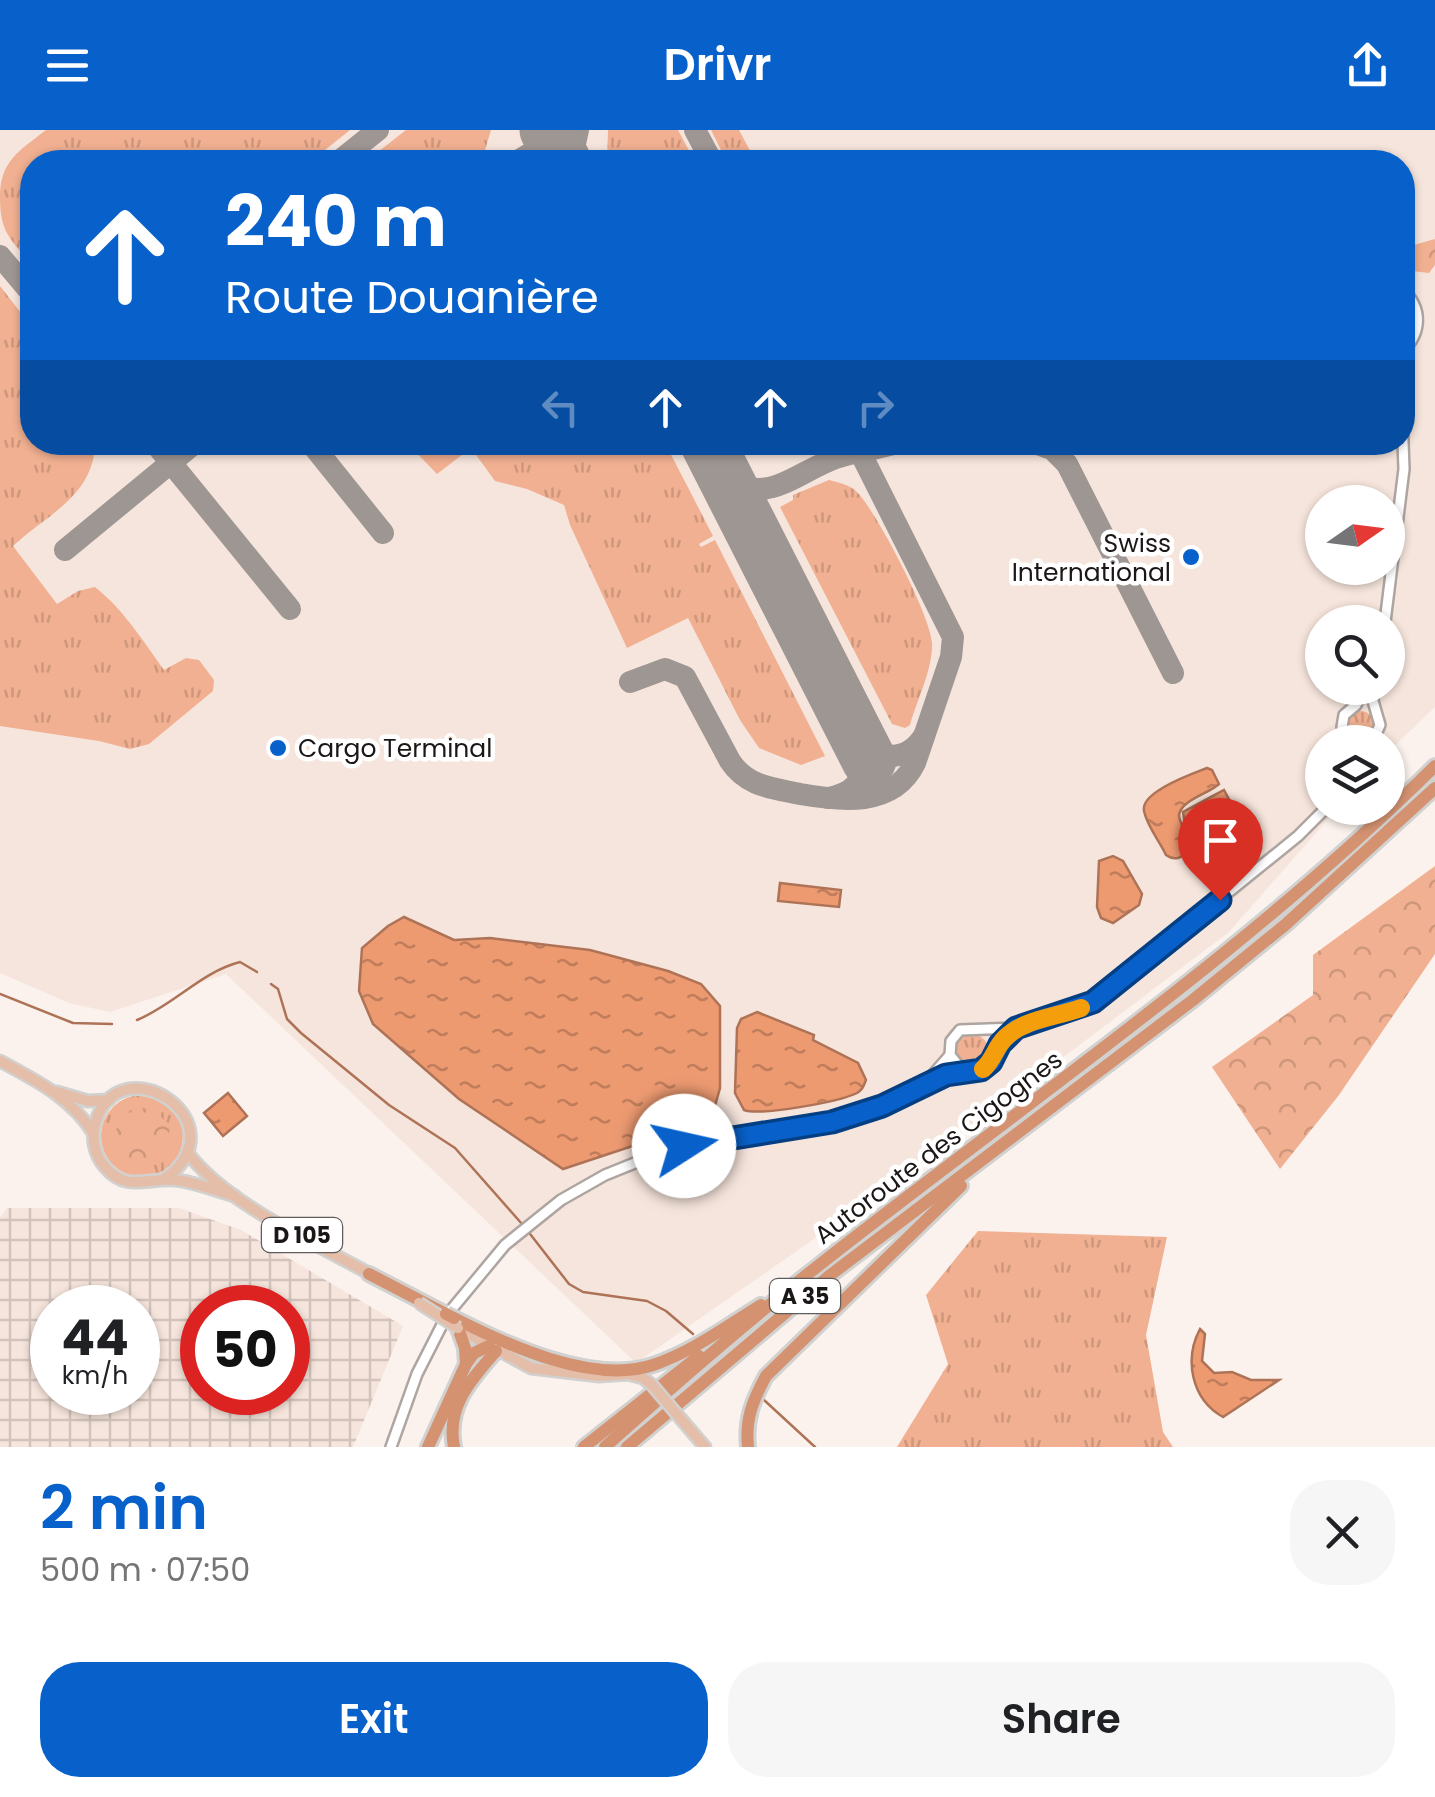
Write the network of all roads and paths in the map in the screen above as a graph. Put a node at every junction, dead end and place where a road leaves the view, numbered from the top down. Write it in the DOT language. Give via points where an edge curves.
graph roads {
  1 [pos="1403,455"];
  2 [pos="1386,605"];
  3 [pos="1356,705"];
  4 [pos="1367,705"];
  5 [pos="1375,705"];
  6 [pos="1375,710"];
  7 [pos="1343,725"];
  8 [pos="1379,725"];
  9 [pos="1435,766"];
  10 [pos="1435,788"];
  11 [pos="1309,825"];
  12 [pos="1016,1028"];
  13 [pos="984,1030"];
  14 [pos="995,1049"];
  15 [pos="950,1055"];
  16 [pos="0,1060"];
  17 [pos="963,1071"];
  18 [pos="922,1085"];
  19 [pos="52,1090"];
  20 [pos="109,1100"];
  21 [pos="93,1134"];
  22 [pos="187,1152"];
  23 [pos="991,1156"];
  24 [pos="163,1180"];
  25 [pos="235,1196"];
  26 [pos="369,1274"];
  27 [pos="798,1283"];
  28 [pos="456,1323"];
  29 [pos="492,1348"];
  30 [pos="466,1364"];
  31 [pos="391,1447"];
  32 [pos="428,1447"];
  33 [pos="454,1447"];
  34 [pos="584,1447"];
  35 [pos="605,1447"];
  36 [pos="626,1447"];
  37 [pos="705,1447"];
  38 [pos="748,1447"];
  1 -- 2 [label="main road"];
  3 -- 7 [label="main road" via="1346,711"];
  4 -- 6 [label="main road"];
  5 -- 6 [label="main road"];
  6 -- 8 [label="main road"];
  9 -- 27 [label="highway, Autoroute des Cigognes / A 35" via="1276,912"];
  10 -- 23 [label="highway, Autoroute des Cigognes / A 35" via="1270,937"];
  11 -- 12 [label="main road" via="1101,997"];
  12 -- 13 [label="main road"];
  12 -- 14 [label="main road"];
  13 -- 14 [label="main road"];
  13 -- 15 [label="main road" via="960,1030"];
  14 -- 17 [label="main road" via="987,1067"];
  15 -- 17 [label="main road"];
  15 -- 18 [label="main road"];
  16 -- 19 [label="main road"];
  17 -- 18 [label="main road"];
  18 -- 31 [label="main road" via="832,1122 662,1152 561,1200 505,1245 447,1315"];
  19 -- 20 [label="main road" via="88,1102"];
  19 -- 21 [label="main road"];
  20 -- 21 [label="main road"];
  20 -- 22 [label="main road" via="144,1088 168,1096 189,1127"];
  21 -- 24 [label="main road" via="98,1158 115,1177 129,1183"];
  22 -- 24 [label="main road"];
  22 -- 25 [label="main road, D 105"];
  23 -- 36 [label="highway, Autoroute des Cigognes / A 35" via="829,1276"];
  23 -- 38 [label="highway" via="766,1376 751,1402"];
  24 -- 25 [label="main road, D 105"];
  25 -- 26 [label="main road, D 105"];
  26 -- 28 [label="main road, D 105, bridge"];
  26 -- 28 [label="highway, bridge"];
  27 -- 28 [label="highway" via="650,1366 579,1366"];
  27 -- 34 [label="highway"];
  27 -- 35 [label="highway, Autoroute des Cigognes / A 35"];
  28 -- 29 [label="main road, D 105"];
  28 -- 30 [label="highway"];
  29 -- 30 [label="highway" via="474,1353"];
  29 -- 33 [label="highway" via="456,1405"];
  29 -- 37 [label="main road, D 105, bridge" via="531,1368 643,1378"];
  30 -- 32 [label="highway"];
}
